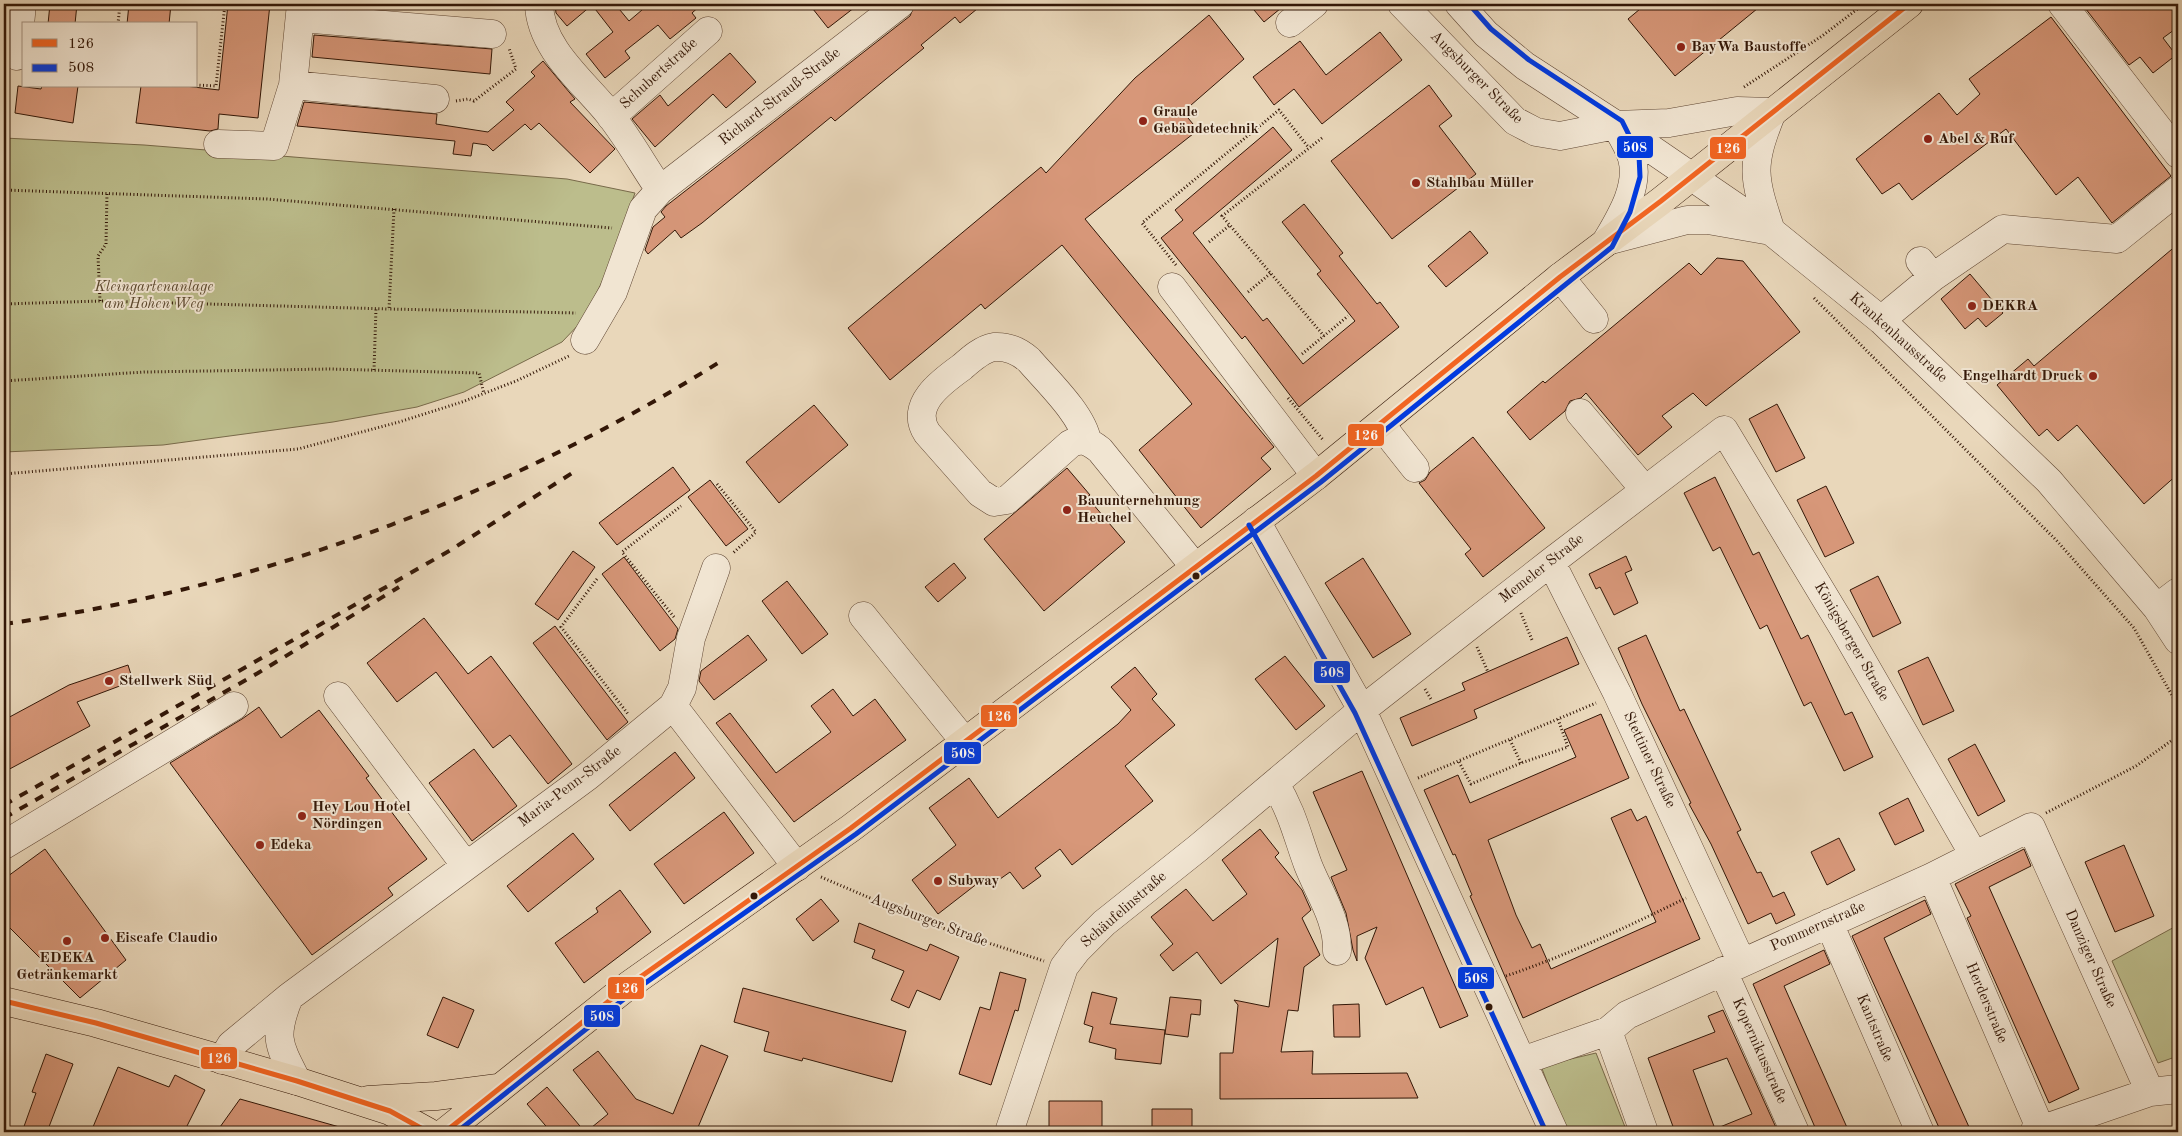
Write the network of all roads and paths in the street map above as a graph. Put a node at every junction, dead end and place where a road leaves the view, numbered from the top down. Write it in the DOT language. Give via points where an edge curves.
graph roads {
  1 [pos="22,4"];
  2 [pos="120,4"];
  3 [pos="225,4"];
  4 [pos="539,4"];
  5 [pos="900,4"];
  6 [pos="1314,4"];
  7 [pos="1402,4"];
  8 [pos="1459,4"];
  9 [pos="1864,4"];
  10 [pos="1909,4"];
  11 [pos="2062,4"];
  12 [pos="301,11"];
  13 [pos="118,22"];
  14 [pos="1290,23"];
  15 [pos="708,31"];
  16 [pos="500,38"];
  17 [pos="17,56"];
  18 [pos="198,85"];
  19 [pos="293,86"];
  20 [pos="1736,91"];
  21 [pos="435,98"];
  22 [pos="1772,112"];
  23 [pos="611,117"];
  24 [pos="1616,125"];
  25 [pos="1322,138"];
  26 [pos="218,144"];
  27 [pos="1308,148"];
  28 [pos="2178,154"];
  29 [pos="1691,177"];
  30 [pos="4,190"];
  31 [pos="660,190"];
  32 [pos="2178,190"];
  33 [pos="108,193"];
  34 [pos="394,209"];
  35 [pos="1230,226"];
  36 [pos="1771,231"];
  37 [pos="632,233"];
  38 [pos="1209,242"];
  39 [pos="1606,242"];
  40 [pos="1271,273"];
  41 [pos="1560,277"];
  42 [pos="1178,280"];
  43 [pos="1248,292"];
  44 [pos="1809,293"];
  45 [pos="100,301"];
  46 [pos="4,304"];
  47 [pos="376,308"];
  48 [pos="389,308"];
  49 [pos="1348,316"];
  50 [pos="1594,319"];
  51 [pos="1881,320"];
  52 [pos="592,329"];
  53 [pos="1324,336"];
  54 [pos="1302,354"];
  55 [pos="374,370"];
  56 [pos="4,381"];
  57 [pos="1282,391"];
  58 [pos="484,394"];
  59 [pos="1580,413"];
  60 [pos="1382,425"];
  61 [pos="1724,430"];
  62 [pos="1087,442"];
  63 [pos="1338,458"];
  64 [pos="1415,468"];
  65 [pos="4,474"];
  66 [pos="1316,476"];
  67 [pos="717,484"];
  68 [pos="1645,490"];
  69 [pos="681,506"];
  70 [pos="1256,521"];
  71 [pos="1551,562"];
  72 [pos="1194,566"];
  73 [pos="716,568"];
  74 [pos="597,579"];
  75 [pos="2168,600"];
  76 [pos="862,616"];
  77 [pos="691,638"];
  78 [pos="2178,640"];
  79 [pos="1617,693"];
  80 [pos="338,696"];
  81 [pos="234,706"];
  82 [pos="673,706"];
  83 [pos="2178,706"];
  84 [pos="1362,710"];
  85 [pos="1558,719"];
  86 [pos="641,732"];
  87 [pos="2178,736"];
  88 [pos="1510,740"];
  89 [pos="965,742"];
  90 [pos="1459,762"];
  91 [pos="1520,763"];
  92 [pos="1275,784"];
  93 [pos="1398,785"];
  94 [pos="2031,827"];
  95 [pos="4,845"];
  96 [pos="1974,855"];
  97 [pos="466,866"];
  98 [pos="797,866"];
  99 [pos="1932,877"];
  100 [pos="1708,888"];
  101 [pos="1829,923"];
  102 [pos="1337,951"];
  103 [pos="1732,966"];
  104 [pos="1064,967"];
  105 [pos="1487,983"];
  106 [pos="296,984"];
  107 [pos="4,1001"];
  108 [pos="1608,1031"];
  109 [pos="1519,1054"];
  110 [pos="222,1060"];
  111 [pos="297,1080"];
  112 [pos="498,1088"];
  113 [pos="2178,1090"];
  114 [pos="2150,1092"];
  115 [pos="360,1100"];
  116 [pos="2038,1131"];
  117 [pos="384,1132"];
  118 [pos="428,1132"];
  119 [pos="445,1132"];
  120 [pos="1009,1132"];
  121 [pos="1554,1132"];
  122 [pos="1644,1132"];
  123 [pos="1795,1132"];
  124 [pos="1920,1132"];
  1 -- 17 [label="street"];
  2 -- 13 [label="path"];
  3 -- 18 [label="path" via="216,86"];
  4 -- 23 [label="street, Schubertstraße" via="542,27 552,45"];
  5 -- 31 [label="street, Richard-Strauß-Straße"];
  6 -- 14 [label="street"];
  7 -- 24 [label="street, Augsburger Straße" via="1524,127 1560,136"];
  8 -- 24 [label="street" via="1486,34 1525,66"];
  9 -- 20 [label="path" via="1754,83"];
  10 -- 22 [label="main road"];
  11 -- 28 [label="street"];
  12 -- 16 [label="street"];
  12 -- 19 [label="street"];
  15 -- 23 [label="street, Schubertstraße"];
  16 -- 21 [label="path" via="516,69 474,101 468,98 457,101"];
  19 -- 21 [label="street"];
  19 -- 26 [label="street" via="274,146"];
  22 -- 24 [label="street, Augsburger Straße" via="1737,111 1669,123"];
  22 -- 29 [label="main road"];
  22 -- 36 [label="street" via="1761,138 1755,169 1758,192"];
  23 -- 31 [label="street, Schubertstraße"];
  24 -- 29 [label="street"];
  24 -- 39 [label="street" via="1632,158 1633,176 1624,209"];
  25 -- 27 [label="path"];
  27 -- 35 [label="path" via="1222,216"];
  27 -- 42 [label="path" via="1279,110 1142,223"];
  29 -- 36 [label="street, Krankenhausstraße"];
  29 -- 39 [label="main road"];
  30 -- 33 [label="path"];
  31 -- 37 [label="street" via="643,209"];
  32 -- 51 [label="street" via="2117,239 2003,229 1926,269"];
  33 -- 34 [label="path" via="268,199"];
  33 -- 45 [label="path" via="106,244 98,256"];
  34 -- 37 [label="path" via="562,222"];
  34 -- 48 [label="path"];
  35 -- 38 [label="path"];
  35 -- 40 [label="path"];
  36 -- 39 [label="street" via="1708,220 1687,220"];
  36 -- 51 [label="street, Krankenhausstraße"];
  37 -- 52 [label="street" via="613,292"];
  39 -- 41 [label="main road"];
  40 -- 43 [label="path"];
  40 -- 53 [label="path"];
  41 -- 50 [label="street"];
  41 -- 60 [label="main road"];
  42 -- 66 [label="street"];
  44 -- 83 [label="path" via="2057,541 2134,628"];
  45 -- 46 [label="path"];
  45 -- 47 [label="path"];
  47 -- 48 [label="path"];
  47 -- 55 [label="path"];
  48 -- 52 [label="path" via="582,313"];
  49 -- 53 [label="path"];
  51 -- 75 [label="street, Krankenhausstraße"];
  52 -- 58 [label="path" via="570,356"];
  53 -- 54 [label="path"];
  55 -- 56 [label="path" via="144,372"];
  55 -- 58 [label="path" via="479,372"];
  57 -- 63 [label="path"];
  58 -- 65 [label="path" via="399,422 298,449"];
  59 -- 68 [label="street"];
  60 -- 63 [label="main road"];
  60 -- 64 [label="street"];
  61 -- 68 [label="street, Memeler Straße"];
  61 -- 96 [label="street, Königsberger Straße" via="1844,629"];
  62 -- 62 [label="street" via="1077,418 1029,360 1002,347 984,350 947,378 927,398 922,414 927,434 980,493 994,502 1007,500 1070,444"];
  62 -- 72 [label="street" via="1100,450"];
  63 -- 66 [label="main road"];
  66 -- 70 [label="main road"];
  67 -- 73 [label="path" via="756,532"];
  68 -- 71 [label="street, Memeler Straße"];
  69 -- 77 [label="path" via="622,552"];
  70 -- 72 [label="main road"];
  70 -- 84 [label="street"];
  71 -- 79 [label="street, Stettiner Straße"];
  71 -- 84 [label="street, Memeler Straße"];
  72 -- 89 [label="main road"];
  73 -- 77 [label="street, Maria-Penn-Straße"];
  74 -- 86 [label="path" via="562,627"];
  75 -- 78 [label="street, Krankenhausstraße"];
  76 -- 89 [label="street"];
  77 -- 82 [label="street, Maria-Penn-Straße" via="682,688"];
  79 -- 85 [label="path"];
  79 -- 100 [label="street, Stettiner Straße"];
  80 -- 97 [label="street"];
  81 -- 95 [label="street"];
  82 -- 86 [label="street, Maria-Penn-Straße"];
  82 -- 98 [label="street"];
  84 -- 92 [label="street, Schäufelinstraße"];
  84 -- 93 [label="street"];
  85 -- 88 [label="path"];
  85 -- 91 [label="path" via="1568,747"];
  86 -- 97 [label="street, Maria-Penn-Straße" via="588,776"];
  87 -- 94 [label="path" via="2136,766 2043,814"];
  88 -- 90 [label="path"];
  88 -- 91 [label="path"];
  89 -- 98 [label="main road"];
  90 -- 91 [label="path" via="1471,784"];
  90 -- 93 [label="path"];
  92 -- 102 [label="street" via="1290,808 1308,865 1338,933"];
  92 -- 104 [label="street, Schäufelinstraße" via="1104,923"];
  93 -- 105 [label="street"];
  94 -- 96 [label="street, Pommernstraße"];
  94 -- 114 [label="street, Danziger Straße"];
  96 -- 99 [label="street, Pommernstraße"];
  97 -- 106 [label="street, Maria-Penn-Straße"];
  98 -- 104 [label="path, Augsburger Straße" via="934,926"];
  98 -- 112 [label="main road" via="629,985"];
  99 -- 101 [label="street, Pommernstraße"];
  99 -- 116 [label="street, Herderstraße"];
  100 -- 103 [label="street, Stettiner Straße"];
  100 -- 105 [label="path" via="1539,965"];
  101 -- 103 [label="street, Pommernstraße"];
  101 -- 124 [label="street, Kantstraße"];
  103 -- 108 [label="street, Pommernstraße" via="1627,1015"];
  103 -- 123 [label="street, Kopernikusstraße"];
  104 -- 120 [label="street, Schäufelinstraße"];
  105 -- 109 [label="street"];
  106 -- 110 [label="street, Maria-Penn-Straße" via="231,1045"];
  106 -- 111 [label="street" via="280,1019 278,1034"];
  107 -- 110 [label="main road" via="96,1023"];
  108 -- 109 [label="street"];
  108 -- 122 [label="street"];
  109 -- 121 [label="street"];
  110 -- 111 [label="main road"];
  111 -- 115 [label="main road"];
  112 -- 115 [label="main road" via="436,1096"];
  112 -- 119 [label="main road"];
  113 -- 114 [label="street"];
  114 -- 116 [label="street"];
  115 -- 117 [label="main road" via="376,1117"];
  115 -- 118 [label="main road" via="390,1111"];
}
